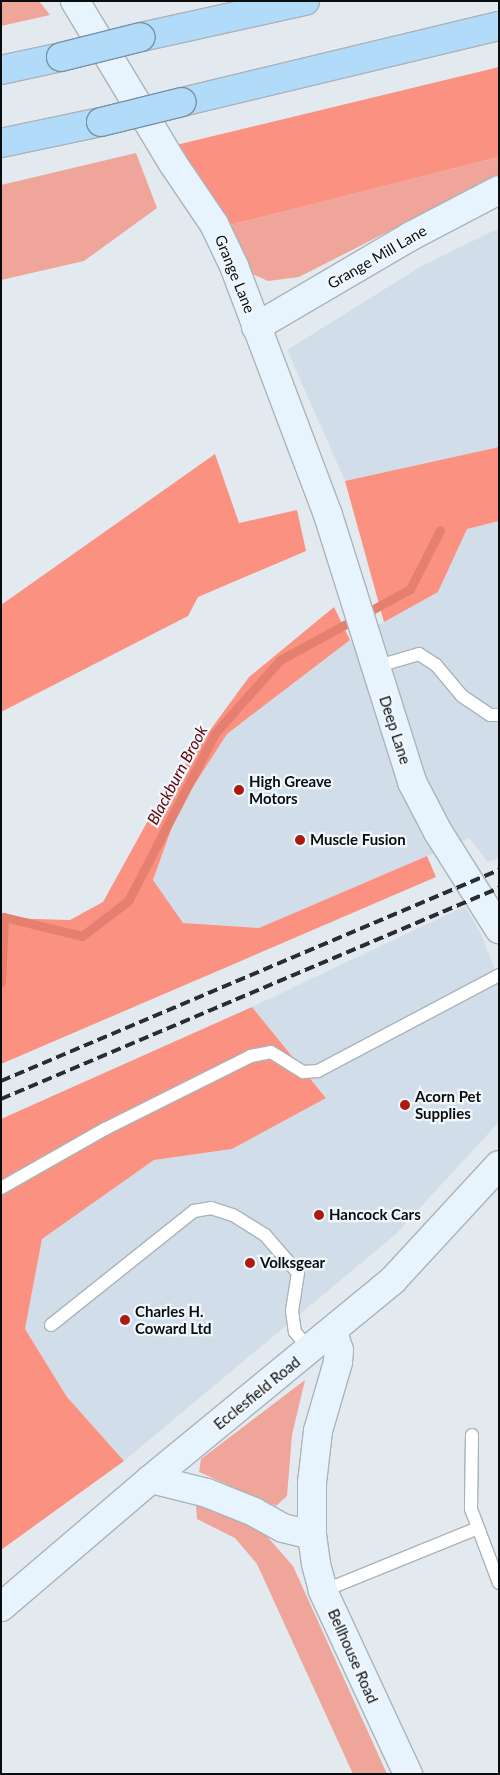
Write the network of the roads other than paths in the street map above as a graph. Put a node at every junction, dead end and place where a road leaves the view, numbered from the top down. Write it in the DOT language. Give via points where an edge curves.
graph roads {
  1 [pos="75,1"];
  2 [pos="305,1"];
  3 [pos="499,26"];
  4 [pos="1,70"];
  5 [pos="1,143"];
  6 [pos="499,190"];
  7 [pos="256,327"];
  8 [pos="328,515"];
  9 [pos="375,667"];
  10 [pos="499,715"];
  11 [pos="499,929"];
  12 [pos="499,974"];
  13 [pos="499,1165"];
  14 [pos="6,1185"];
  15 [pos="52,1326"];
  16 [pos="333,1332"];
  17 [pos="310,1350"];
  18 [pos="472,1435"];
  19 [pos="151,1479"];
  20 [pos="476,1530"];
  21 [pos="312,1535"];
  22 [pos="499,1584"];
  23 [pos="324,1591"];
  24 [pos="1,1607"];
  25 [pos="408,1774"];
  1 -- 7 [label="main road, Grange Lane" via="172,162 214,224 234,266"];
  2 -- 4 [label="highway, bridge"];
  3 -- 5 [label="highway, bridge"];
  6 -- 7 [label="main road, Grange Mill Lane" via="411,236"];
  7 -- 8 [label="main road, Grange Lane"];
  8 -- 9 [label="main road, Deep Lane"];
  9 -- 10 [label="lane" via="419,654 436,665 462,696 490,715"];
  9 -- 11 [label="main road, Deep Lane" via="412,782 438,832"];
  12 -- 14 [label="lane" via="318,1071 303,1072 271,1052 251,1056 105,1129"];
  13 -- 16 [label="main road, Ecclesfield Road" via="393,1280"];
  15 -- 17 [label="lane" via="194,1211 211,1208 233,1215 265,1235 298,1273 292,1311 295,1332"];
  16 -- 17 [label="main road, Ecclesfield Road"];
  16 -- 21 [label="main road, Bellhouse Road" via="339,1350 338,1362 318,1431 312,1483"];
  17 -- 19 [label="main road, Ecclesfield Road"];
  18 -- 20 [label="lane" via="471,1509"];
  19 -- 21 [label="main road" via="207,1492 283,1528"];
  19 -- 24 [label="main road, Ecclesfield Road"];
  20 -- 22 [label="lane"];
  20 -- 23 [label="lane"];
  21 -- 23 [label="main road, Bellhouse Road"];
  23 -- 25 [label="main road, Bellhouse Road"];
}
